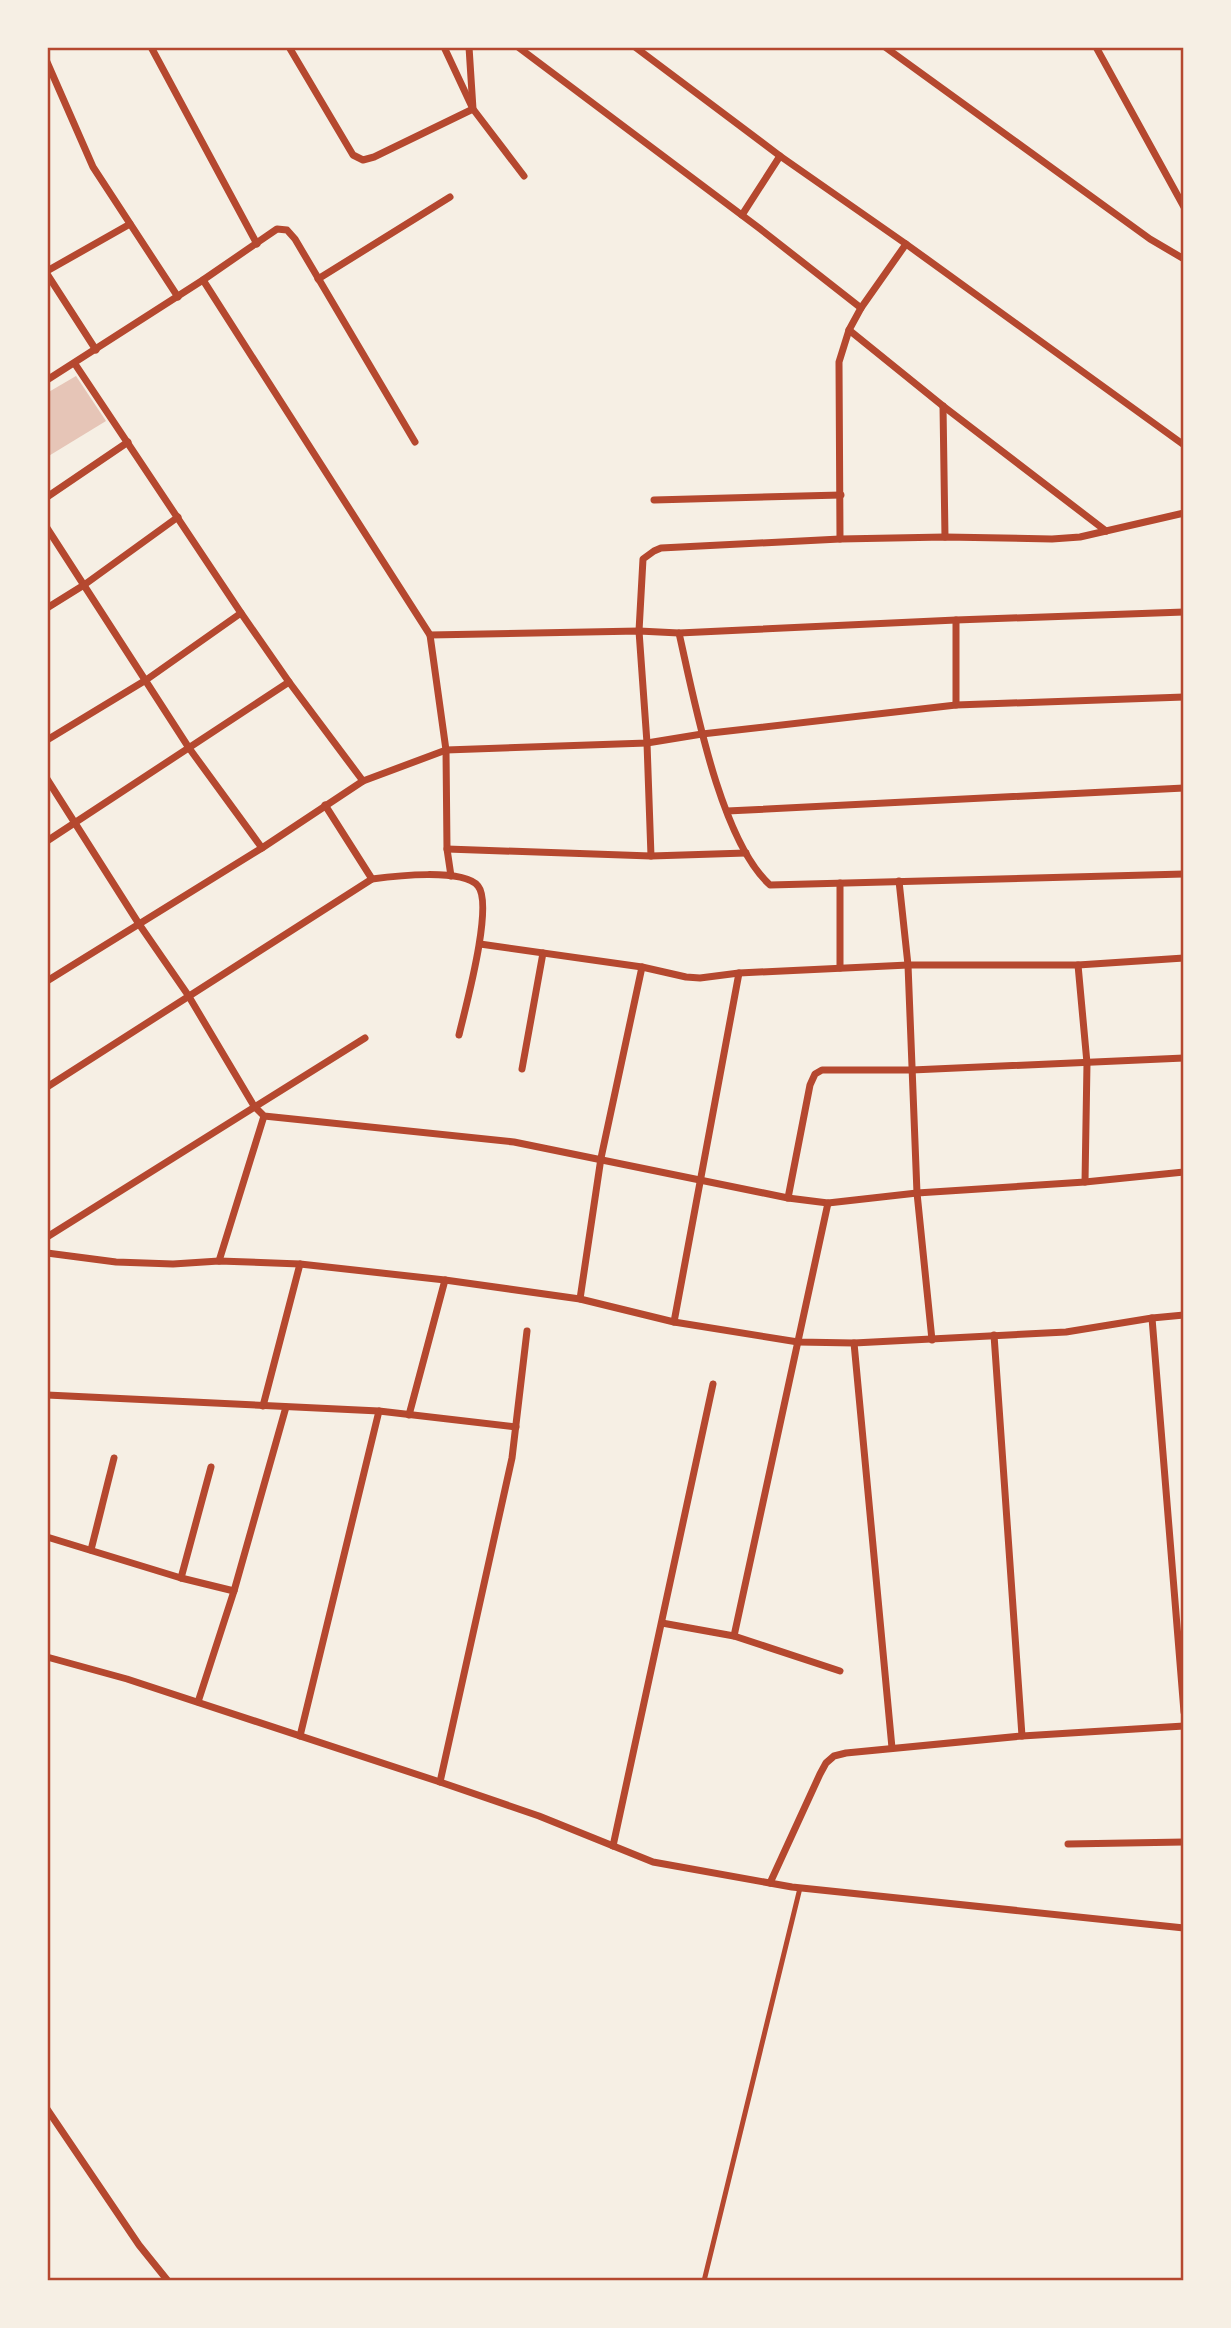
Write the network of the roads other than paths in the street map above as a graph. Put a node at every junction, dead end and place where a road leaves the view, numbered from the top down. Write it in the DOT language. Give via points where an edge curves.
graph roads {
  1 [pos="151,47"];
  2 [pos="289,47"];
  3 [pos="444,47"];
  4 [pos="469,47"];
  5 [pos="518,47"];
  6 [pos="635,47"];
  7 [pos="885,47"];
  8 [pos="1096,47"];
  9 [pos="47,62"];
  10 [pos="473,109"];
  11 [pos="780,156"];
  12 [pos="524,176"];
  13 [pos="450,197"];
  14 [pos="1184,207"];
  15 [pos="741,215"];
  16 [pos="130,224"];
  17 [pos="257,244"];
  18 [pos="906,244"];
  19 [pos="1184,259"];
  20 [pos="47,272"];
  21 [pos="318,278"];
  22 [pos="203,280"];
  23 [pos="178,297"];
  24 [pos="861,308"];
  25 [pos="849,330"];
  26 [pos="96,350"];
  27 [pos="75,364"];
  28 [pos="47,380"];
  29 [pos="943,406"];
  30 [pos="128,442"];
  31 [pos="415,442"];
  32 [pos="1184,445"];
  33 [pos="841,495"];
  34 [pos="47,497"];
  35 [pos="653,500"];
  36 [pos="1184,513"];
  37 [pos="178,517"];
  38 [pos="47,528"];
  39 [pos="1106,531"];
  40 [pos="945,537"];
  41 [pos="840,539"];
  42 [pos="84,585"];
  43 [pos="47,608"];
  44 [pos="1184,612"];
  45 [pos="241,613"];
  46 [pos="956,620"];
  47 [pos="639,631"];
  48 [pos="679,633"];
  49 [pos="430,635"];
  50 [pos="146,680"];
  51 [pos="289,682"];
  52 [pos="1184,697"];
  53 [pos="956,705"];
  54 [pos="702,734"];
  55 [pos="47,740"];
  56 [pos="648,743"];
  57 [pos="190,748"];
  58 [pos="446,750"];
  59 [pos="47,779"];
  60 [pos="363,781"];
  61 [pos="1184,788"];
  62 [pos="325,805"];
  63 [pos="727,811"];
  64 [pos="74,823"];
  65 [pos="47,841"];
  66 [pos="262,848"];
  67 [pos="447,849"];
  68 [pos="746,853"];
  69 [pos="651,856"];
  70 [pos="1184,873"];
  71 [pos="451,876"];
  72 [pos="372,879"];
  73 [pos="900,881"];
  74 [pos="840,883"];
  75 [pos="139,924"];
  76 [pos="480,944"];
  77 [pos="543,953"];
  78 [pos="1184,958"];
  79 [pos="908,965"];
  80 [pos="1078,965"];
  81 [pos="642,967"];
  82 [pos="840,968"];
  83 [pos="739,973"];
  84 [pos="47,981"];
  85 [pos="188,995"];
  86 [pos="459,1035"];
  87 [pos="365,1038"];
  88 [pos="1184,1058"];
  89 [pos="1087,1063"];
  90 [pos="522,1069"];
  91 [pos="912,1070"];
  92 [pos="47,1087"];
  93 [pos="254,1106"];
  94 [pos="264,1115"];
  95 [pos="601,1158"];
  96 [pos="1184,1172"];
  97 [pos="700,1179"];
  98 [pos="1085,1182"];
  99 [pos="917,1193"];
  100 [pos="788,1198"];
  101 [pos="828,1203"];
  102 [pos="47,1237"];
  103 [pos="47,1254"];
  104 [pos="219,1261"];
  105 [pos="300,1264"];
  106 [pos="445,1280"];
  107 [pos="580,1299"];
  108 [pos="1184,1315"];
  109 [pos="1152,1318"];
  110 [pos="674,1322"];
  111 [pos="527,1331"];
  112 [pos="993,1335"];
  113 [pos="932,1340"];
  114 [pos="798,1342"];
  115 [pos="854,1343"];
  116 [pos="713,1384"];
  117 [pos="47,1395"];
  118 [pos="263,1406"];
  119 [pos="286,1407"];
  120 [pos="379,1410"];
  121 [pos="410,1415"];
  122 [pos="516,1427"];
  123 [pos="114,1458"];
  124 [pos="211,1467"];
  125 [pos="47,1537"];
  126 [pos="91,1550"];
  127 [pos="181,1578"];
  128 [pos="234,1591"];
  129 [pos="662,1623"];
  130 [pos="734,1636"];
  131 [pos="47,1657"];
  132 [pos="840,1671"];
  133 [pos="198,1702"];
  134 [pos="1184,1712"];
  135 [pos="1184,1726"];
  136 [pos="300,1736"];
  137 [pos="1021,1736"];
  138 [pos="892,1748"];
  139 [pos="440,1783"];
  140 [pos="1184,1842"];
  141 [pos="1068,1844"];
  142 [pos="613,1846"];
  143 [pos="770,1883"];
  144 [pos="800,1888"];
  145 [pos="1184,1928"];
  146 [pos="47,2109"];
  147 [pos="168,2281"];
  148 [pos="704,2281"];
  1 -- 17 [label="street"];
  2 -- 10 [label="street" via="353,155 363,160"];
  3 -- 10 [label="street"];
  4 -- 10 [label="street"];
  5 -- 15 [label="street"];
  6 -- 11 [label="street"];
  7 -- 19 [label="street"];
  8 -- 14 [label="street"];
  9 -- 16 [label="street" via="93,167"];
  10 -- 12 [label="street"];
  11 -- 15 [label="street"];
  11 -- 18 [label="street"];
  13 -- 21 [label="street"];
  15 -- 24 [label="street"];
  16 -- 20 [label="street"];
  16 -- 23 [label="street"];
  17 -- 21 [label="street" via="277,229 287,230"];
  17 -- 22 [label="street"];
  18 -- 24 [label="street"];
  18 -- 32 [label="street"];
  20 -- 26 [label="street"];
  21 -- 31 [label="street"];
  22 -- 23 [label="street"];
  22 -- 49 [label="street"];
  23 -- 26 [label="street"];
  24 -- 25 [label="street"];
  25 -- 29 [label="street"];
  25 -- 33 [label="street" via="839,362"];
  26 -- 27 [label="street"];
  27 -- 28 [label="street"];
  27 -- 30 [label="street"];
  29 -- 39 [label="street"];
  29 -- 40 [label="street"];
  30 -- 34 [label="street"];
  30 -- 37 [label="street"];
  33 -- 35 [label="street"];
  33 -- 41 [label="street"];
  36 -- 39 [label="street"];
  37 -- 42 [label="street"];
  37 -- 45 [label="street"];
  38 -- 42 [label="street"];
  39 -- 40 [label="street" via="1052,539"];
  40 -- 41 [label="street"];
  41 -- 47 [label="street" via="653,551 643,559"];
  42 -- 43 [label="street"];
  42 -- 50 [label="street"];
  44 -- 46 [label="street"];
  45 -- 50 [label="street"];
  45 -- 51 [label="street"];
  46 -- 48 [label="street"];
  46 -- 53 [label="street"];
  47 -- 48 [label="street"];
  47 -- 49 [label="street"];
  47 -- 56 [label="street"];
  48 -- 54 [label="street"];
  49 -- 58 [label="street"];
  50 -- 55 [label="street"];
  50 -- 57 [label="street"];
  51 -- 57 [label="street"];
  51 -- 60 [label="street"];
  52 -- 53 [label="street"];
  53 -- 54 [label="street"];
  54 -- 56 [label="street"];
  54 -- 63 [label="street"];
  56 -- 58 [label="street"];
  56 -- 69 [label="street"];
  57 -- 64 [label="street"];
  57 -- 66 [label="street"];
  58 -- 60 [label="street"];
  58 -- 67 [label="street"];
  59 -- 64 [label="street"];
  60 -- 62 [label="street"];
  61 -- 63 [label="street"];
  62 -- 66 [label="street"];
  62 -- 72 [label="street"];
  63 -- 68 [label="street"];
  64 -- 65 [label="street"];
  64 -- 75 [label="street"];
  66 -- 75 [label="street"];
  67 -- 69 [label="street"];
  67 -- 71 [label="street"];
  68 -- 69 [label="street"];
  68 -- 74 [label="street" via="770,884"];
  70 -- 73 [label="street"];
  71 -- 72 [label="street" via="400,874"];
  71 -- 76 [label="street" via="473,882 484,896"];
  72 -- 85 [label="street"];
  73 -- 74 [label="street"];
  73 -- 79 [label="street"];
  74 -- 82 [label="street"];
  75 -- 84 [label="street"];
  75 -- 85 [label="street"];
  76 -- 77 [label="street"];
  76 -- 86 [label="street"];
  77 -- 81 [label="street"];
  77 -- 90 [label="street"];
  78 -- 80 [label="street"];
  79 -- 80 [label="street"];
  79 -- 82 [label="street"];
  79 -- 91 [label="street"];
  80 -- 89 [label="street"];
  81 -- 83 [label="street" via="700,978"];
  81 -- 95 [label="street"];
  82 -- 83 [label="street"];
  83 -- 97 [label="street"];
  85 -- 92 [label="street"];
  85 -- 93 [label="street"];
  87 -- 93 [label="street"];
  88 -- 89 [label="street"];
  89 -- 91 [label="street"];
  89 -- 98 [label="street"];
  91 -- 99 [label="street"];
  91 -- 100 [label="street" via="822,1070 815,1074"];
  93 -- 94 [label="street"];
  93 -- 102 [label="street"];
  94 -- 95 [label="street" via="514,1142"];
  94 -- 104 [label="street"];
  95 -- 97 [label="street"];
  95 -- 107 [label="street"];
  96 -- 98 [label="street"];
  97 -- 100 [label="street"];
  97 -- 110 [label="street"];
  98 -- 99 [label="street"];
  99 -- 101 [label="street"];
  99 -- 113 [label="street"];
  100 -- 101 [label="street"];
  101 -- 114 [label="street"];
  103 -- 104 [label="street" via="128,1263"];
  104 -- 105 [label="street"];
  105 -- 106 [label="street"];
  105 -- 118 [label="street"];
  106 -- 107 [label="street"];
  106 -- 121 [label="street"];
  107 -- 110 [label="street"];
  108 -- 109 [label="street"];
  109 -- 112 [label="street" via="1066,1332"];
  109 -- 134 [label="street"];
  110 -- 114 [label="street"];
  111 -- 122 [label="street"];
  112 -- 113 [label="street"];
  112 -- 137 [label="street"];
  113 -- 115 [label="street"];
  114 -- 115 [label="street"];
  114 -- 130 [label="street"];
  115 -- 138 [label="street"];
  116 -- 129 [label="street"];
  117 -- 118 [label="street"];
  118 -- 119 [label="street"];
  119 -- 120 [label="street"];
  119 -- 128 [label="street"];
  120 -- 121 [label="street"];
  120 -- 136 [label="street"];
  121 -- 122 [label="street"];
  122 -- 139 [label="street"];
  123 -- 126 [label="street"];
  124 -- 127 [label="street"];
  125 -- 126 [label="street"];
  126 -- 127 [label="street"];
  127 -- 128 [label="street"];
  128 -- 133 [label="street"];
  129 -- 130 [label="street"];
  129 -- 142 [label="street"];
  130 -- 132 [label="street"];
  131 -- 133 [label="street"];
  133 -- 136 [label="street"];
  135 -- 137 [label="street"];
  136 -- 139 [label="street"];
  137 -- 138 [label="street"];
  138 -- 143 [label="street" via="846,1753 826,1763"];
  139 -- 142 [label="street"];
  140 -- 141 [label="street"];
  142 -- 143 [label="street" via="653,1862"];
  143 -- 144 [label="street"];
  144 -- 145 [label="street"];
  144 -- 148 [label="lane"];
  146 -- 147 [label="street"];
}
